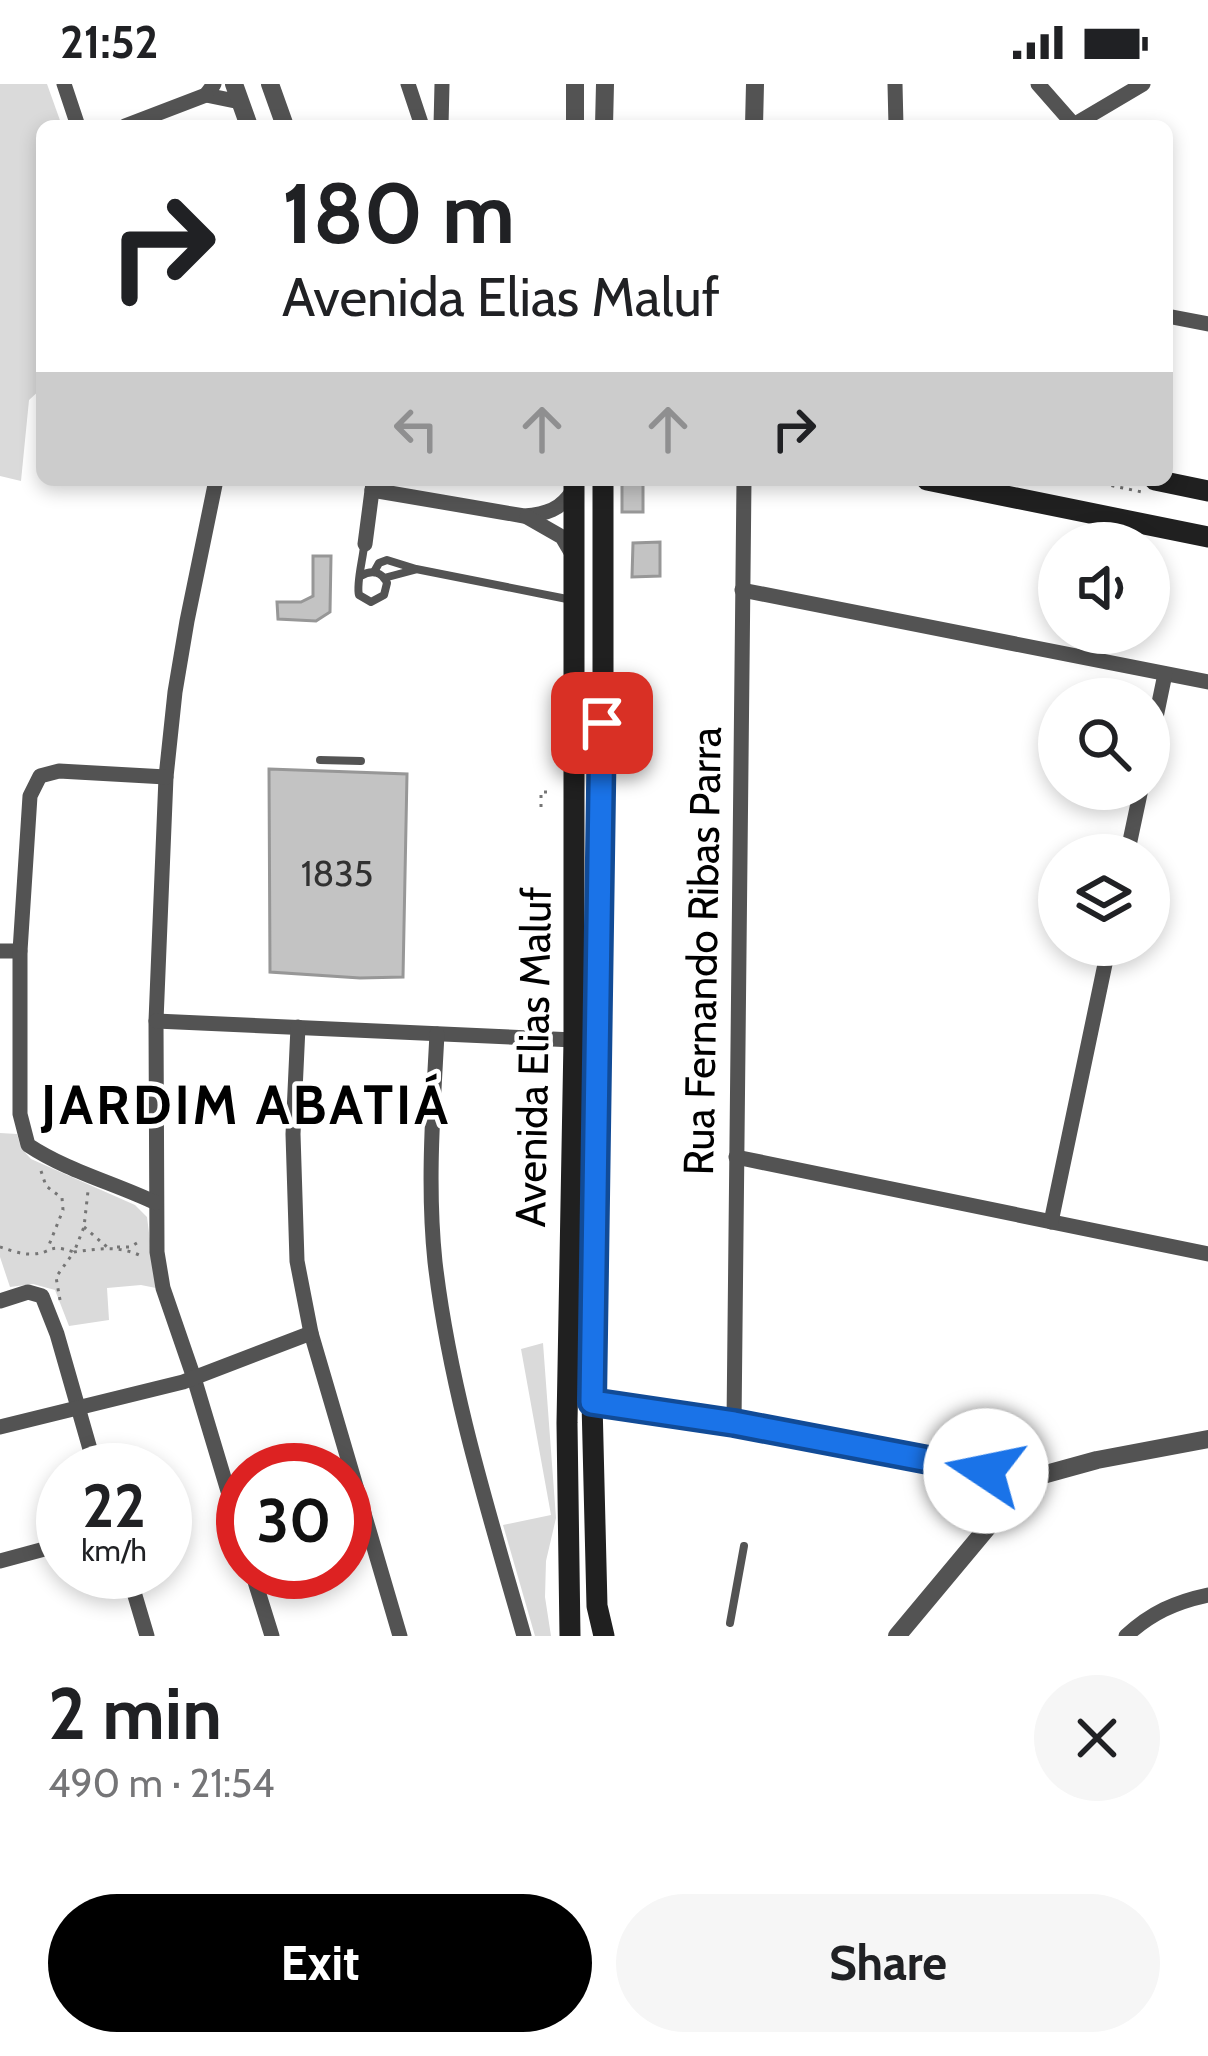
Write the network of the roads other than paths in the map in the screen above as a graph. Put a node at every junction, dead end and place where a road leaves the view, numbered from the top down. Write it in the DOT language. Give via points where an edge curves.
graph roads {
  1 [pos="64,84"];
  2 [pos="270,84"];
  3 [pos="408,84"];
  4 [pos="442,84"];
  5 [pos="575,84"];
  6 [pos="604,84"];
  7 [pos="755,84"];
  8 [pos="895,84"];
  9 [pos="1038,84"];
  10 [pos="1143,84"];
  11 [pos="210,89"];
  12 [pos="237,93"];
  13 [pos="76,120"];
  14 [pos="138,120"];
  15 [pos="283,120"];
  16 [pos="420,120"];
  17 [pos="441,120"];
  18 [pos="574,120"];
  19 [pos="604,120"];
  20 [pos="754,120"];
  21 [pos="896,120"];
  22 [pos="1068,120"];
  23 [pos="1083,120"];
  24 [pos="1173,317"];
  25 [pos="1208,324"];
  26 [pos="1173,483"];
  27 [pos="216,486"];
  28 [pos="373,486"];
  29 [pos="378,486"];
  30 [pos="573,486"];
  31 [pos="574,486"];
  32 [pos="603,486"];
  33 [pos="744,486"];
  34 [pos="957,486"];
  35 [pos="1208,490"];
  36 [pos="524,516"];
  37 [pos="1208,537"];
  38 [pos="364,544"];
  39 [pos="573,556"];
  40 [pos="416,569"];
  41 [pos="369,573"];
  42 [pos="384,578"];
  43 [pos="742,590"];
  44 [pos="573,601"];
  45 [pos="1165,674"];
  46 [pos="603,678"];
  47 [pos="1164,678"];
  48 [pos="1208,682"];
  49 [pos="320,760"];
  50 [pos="361,760"];
  51 [pos="166,777"];
  52 [pos="0,951"];
  53 [pos="20,951"];
  54 [pos="1104,966"];
  55 [pos="156,1021"];
  56 [pos="298,1027"];
  57 [pos="437,1034"];
  58 [pos="574,1040"];
  59 [pos="0,1075"];
  60 [pos="20,1076"];
  61 [pos="736,1157"];
  62 [pos="156,1204"];
  63 [pos="1051,1222"];
  64 [pos="1208,1254"];
  65 [pos="0,1301"];
  66 [pos="311,1333"];
  67 [pos="194,1378"];
  68 [pos="592,1402"];
  69 [pos="76,1407"];
  70 [pos="567,1423"];
  71 [pos="734,1423"];
  72 [pos="0,1427"];
  73 [pos="1208,1439"];
  74 [pos="87,1443"];
  75 [pos="216,1451"];
  76 [pos="1028,1479"];
  77 [pos="744,1546"];
  78 [pos="36,1551"];
  79 [pos="0,1561"];
  80 [pos="1208,1594"];
  81 [pos="136,1599"];
  82 [pos="260,1599"];
  83 [pos="730,1623"];
  84 [pos="147,1636"];
  85 [pos="272,1636"];
  86 [pos="400,1636"];
  87 [pos="524,1636"];
  88 [pos="569,1636"];
  89 [pos="604,1636"];
  90 [pos="897,1636"];
  91 [pos="1126,1636"];
  1 -- 13 [label="street"];
  2 -- 15 [label="street"];
  3 -- 16 [label="street"];
  4 -- 17 [label="street"];
  5 -- 18 [label="street"];
  6 -- 19 [label="street"];
  7 -- 20 [label="street"];
  8 -- 21 [label="street"];
  9 -- 22 [label="street"];
  10 -- 23 [label="street"];
  11 -- 12 [label="street"];
  11 -- 14 [label="street"];
  24 -- 25 [label="street"];
  26 -- 35 [label="main road"];
  27 -- 51 [label="street"];
  28 -- 38 [label="street"];
  29 -- 36 [label="street"];
  30 -- 36 [label="street" via="560,506"];
  31 -- 39 [label="main road, Avenida Elias Maluf"];
  32 -- 46 [label="main road, Avenida Elias Maluf"];
  33 -- 43 [label="street, Rua Fernando Ribas Parra"];
  34 -- 37 [label="main road"];
  36 -- 39 [label="street" via="562,537"];
  38 -- 41 [label="lane"];
  39 -- 44 [label="main road, Avenida Elias Maluf"];
  40 -- 41 [label="lane" via="387,560"];
  40 -- 42 [label="lane"];
  40 -- 44 [label="lane"];
  41 -- 42 [label="lane"];
  41 -- 42 [label="lane" via="357,590 364,600 384,596"];
  43 -- 45 [label="street"];
  43 -- 61 [label="street, Rua Fernando Ribas Parra"];
  44 -- 46 [label="main road" via="595,612"];
  44 -- 58 [label="main road, Avenida Elias Maluf"];
  45 -- 47 [label="street"];
  45 -- 48 [label="street"];
  46 -- 68 [label="main road, Avenida Elias Maluf"];
  49 -- 50 [label="lane"];
  51 -- 53 [label="street" via="59,770 40,776 30,796"];
  51 -- 55 [label="street"];
  52 -- 53 [label="street"];
  53 -- 60 [label="street"];
  54 -- 63 [label="street"];
  55 -- 56 [label="street"];
  55 -- 62 [label="street"];
  56 -- 57 [label="street"];
  56 -- 66 [label="street" via="297,1261"];
  57 -- 58 [label="street"];
  57 -- 87 [label="street" via="435,1264 467,1433"];
  58 -- 70 [label="main road, Avenida Elias Maluf"];
  59 -- 60 [label="street"];
  60 -- 62 [label="street" via="28,1145"];
  61 -- 63 [label="street"];
  61 -- 71 [label="street, Rua Fernando Ribas Parra"];
  62 -- 67 [label="street" via="152,1256"];
  63 -- 64 [label="street"];
  65 -- 69 [label="street" via="42,1296"];
  66 -- 67 [label="street"];
  66 -- 86 [label="street"];
  67 -- 69 [label="street"];
  67 -- 75 [label="street"];
  68 -- 70 [label="main road"];
  68 -- 71 [label="street"];
  68 -- 89 [label="main road, Avenida Elias Maluf"];
  69 -- 72 [label="street"];
  69 -- 74 [label="street"];
  70 -- 88 [label="main road, Avenida Elias Maluf"];
  71 -- 76 [label="street"];
  73 -- 76 [label="street"];
  76 -- 90 [label="street"];
  77 -- 83 [label="lane"];
  78 -- 79 [label="street"];
  80 -- 91 [label="street" via="1169,1605"];
  81 -- 84 [label="street"];
  82 -- 85 [label="street"];
}
